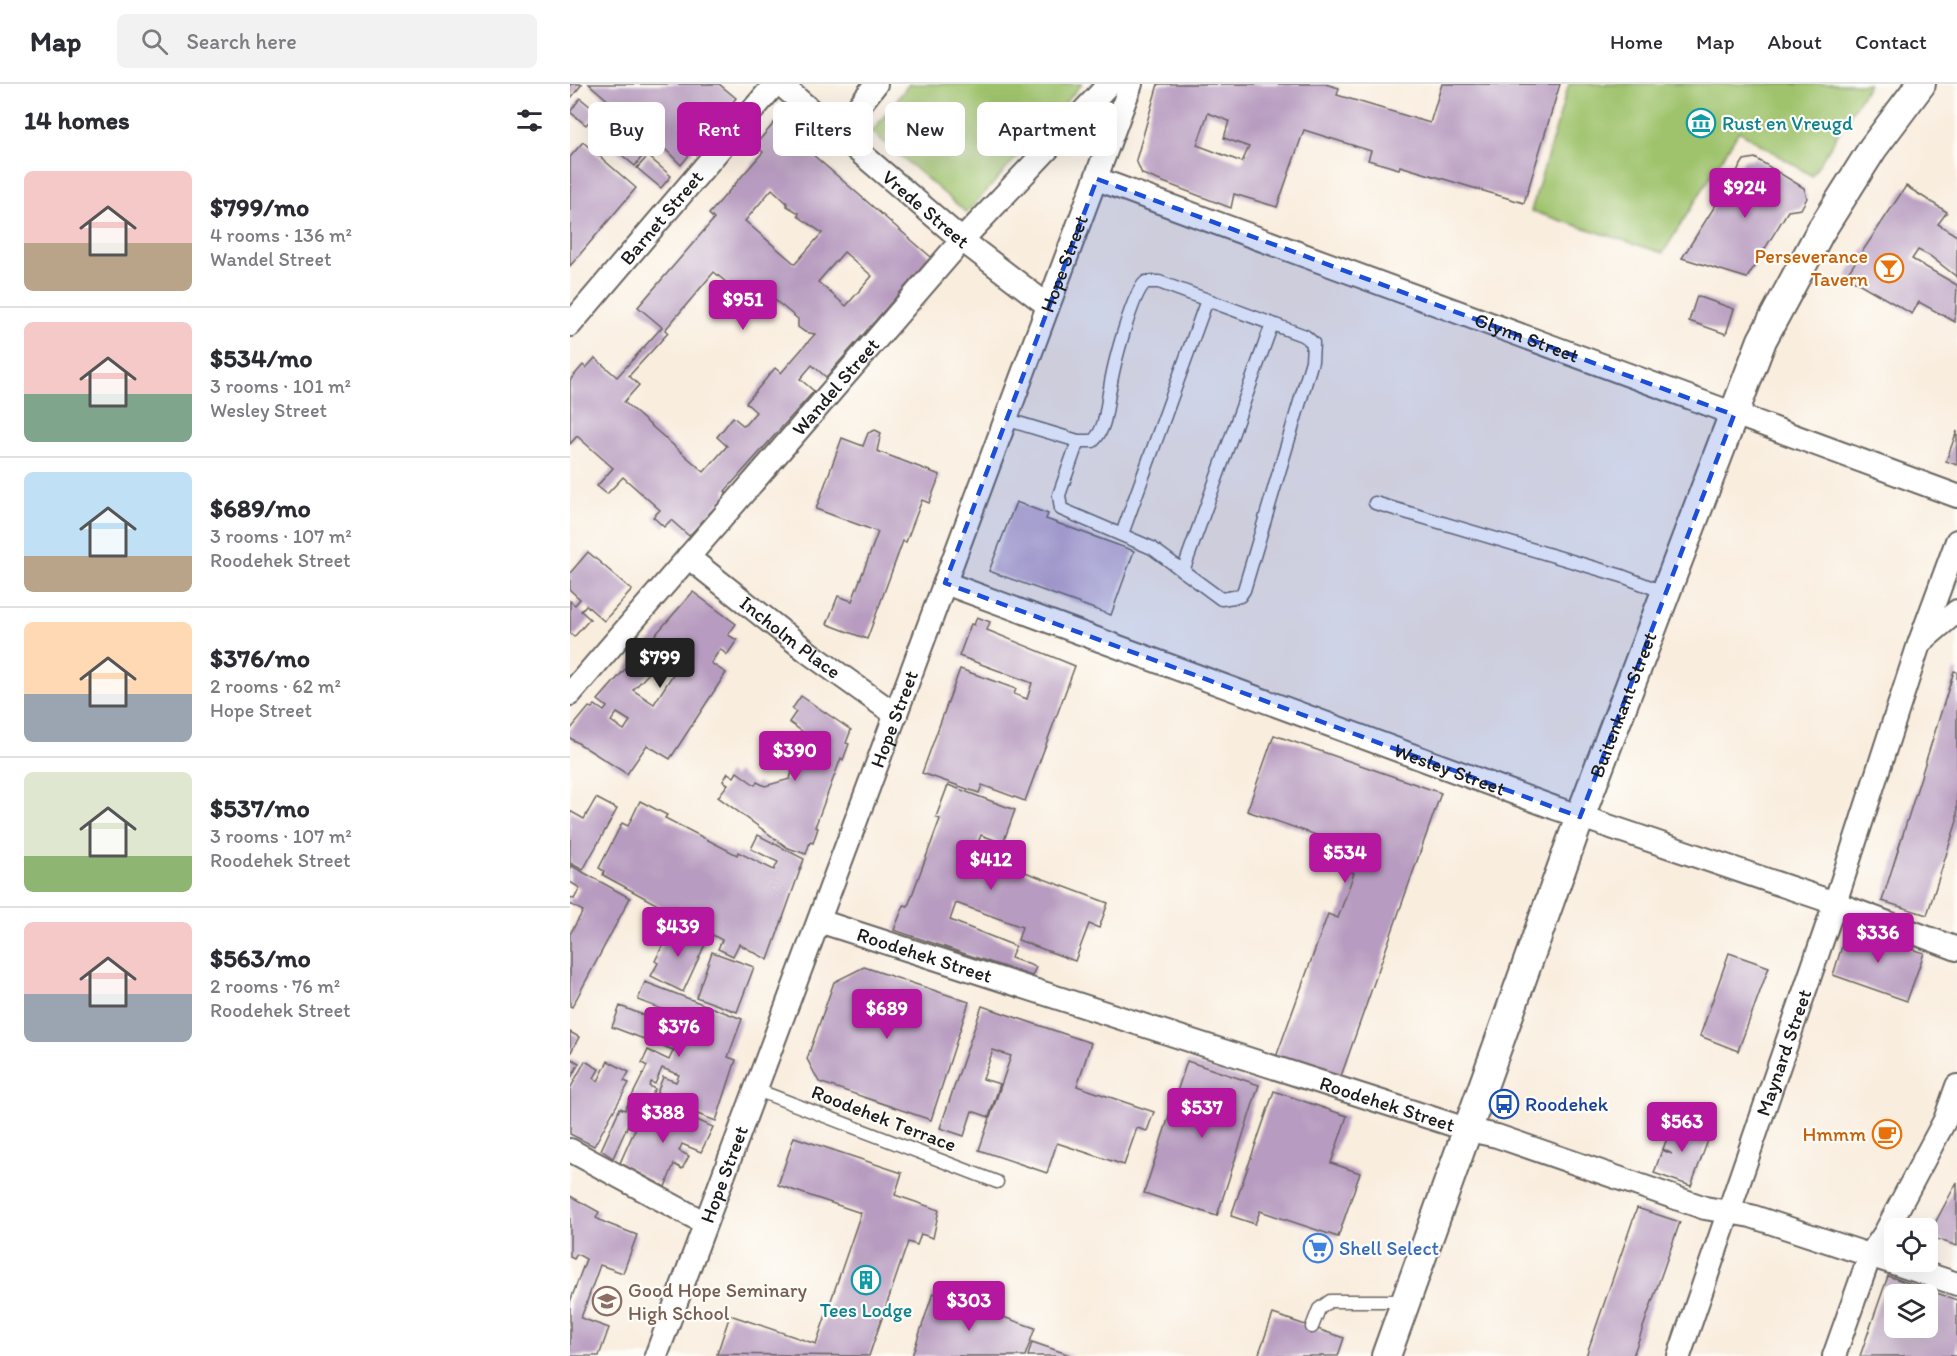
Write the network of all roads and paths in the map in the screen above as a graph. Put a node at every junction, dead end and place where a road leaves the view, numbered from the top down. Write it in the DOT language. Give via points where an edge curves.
graph roads {
  1 [pos="775,84"];
  2 [pos="780,84"];
  3 [pos="876,84"];
  4 [pos="1108,84"];
  5 [pos="1131,84"];
  6 [pos="1921,84"];
  7 [pos="801,102"];
  8 [pos="862,102"];
  9 [pos="863,156"];
  10 [pos="1097,179"];
  11 [pos="962,240"];
  12 [pos="1207,300"];
  13 [pos="1047,305"];
  14 [pos="1272,324"];
  15 [pos="570,325"];
  16 [pos="1734,415"];
  17 [pos="1005,419"];
  18 [pos="1078,441"];
  19 [pos="1957,496"];
  20 [pos="1375,503"];
  21 [pos="1122,534"];
  22 [pos="1957,541"];
  23 [pos="688,557"];
  24 [pos="1183,570"];
  25 [pos="945,583"];
  26 [pos="1666,592"];
  27 [pos="1957,611"];
  28 [pos="1919,644"];
  29 [pos="570,694"];
  30 [pos="896,715"];
  31 [pos="1580,817"];
  32 [pos="1835,903"];
  33 [pos="819,921"];
  34 [pos="1957,949"];
  35 [pos="1957,1086"];
  36 [pos="757,1090"];
  37 [pos="1469,1130"];
  38 [pos="570,1150"];
  39 [pos="997,1182"];
  40 [pos="1728,1212"];
  41 [pos="705,1223"];
  42 [pos="1870,1255"];
  43 [pos="1957,1284"];
  44 [pos="1406,1301"];
  45 [pos="1312,1327"];
  46 [pos="656,1356"];
  47 [pos="1386,1356"];
  48 [pos="1678,1356"];
  49 [pos="1834,1356"];
  1 -- 15 [label="street, Barnet Street"];
  2 -- 7 [label="street, Vrede Street"];
  3 -- 8 [label="street"];
  4 -- 11 [label="street, Wandel Street"];
  5 -- 10 [label="street, Hope Street"];
  6 -- 16 [label="street, Buitenkant Street" via="1873,148 1795,276 1762,340"];
  9 -- 11 [label="street, Vrede Street"];
  10 -- 13 [label="street, Hope Street"];
  10 -- 16 [label="street, Glynn Street"];
  11 -- 13 [label="street, Vrede Street"];
  11 -- 23 [label="street, Wandel Street"];
  12 -- 14 [label="lane"];
  12 -- 18 [label="lane" via="1159,282 1141,286 1117,357 1101,430 1093,441"];
  12 -- 21 [label="lane"];
  13 -- 17 [label="street, Hope Street"];
  14 -- 24 [label="lane"];
  14 -- 24 [label="lane" via="1311,339 1314,352 1244,590 1240,596 1221,599"];
  16 -- 19 [label="street, Glynn Street"];
  16 -- 26 [label="street, Buitenkant Street"];
  17 -- 18 [label="lane"];
  17 -- 25 [label="street, Hope Street"];
  18 -- 21 [label="lane" via="1059,495 1061,509"];
  20 -- 26 [label="lane"];
  21 -- 24 [label="lane" via="1152,548"];
  22 -- 28 [label="street, Maynard Street"];
  23 -- 29 [label="street, Wandel Street"];
  23 -- 30 [label="street, Incholm Place" via="808,652"];
  25 -- 30 [label="street, Hope Street"];
  25 -- 31 [label="street, Wesley Street"];
  26 -- 31 [label="street, Buitenkant Street"];
  27 -- 28 [label="street"];
  28 -- 32 [label="street, Maynard Street"];
  30 -- 33 [label="street, Hope Street"];
  31 -- 32 [label="street, Wesley Street"];
  31 -- 37 [label="street, Buitenkant Street"];
  32 -- 34 [label="street, Wesley Street"];
  32 -- 40 [label="street, Maynard Street"];
  33 -- 36 [label="street, Hope Street"];
  33 -- 37 [label="street, Roodehek Street"];
  35 -- 42 [label="street" via="1945,1120 1886,1233"];
  36 -- 39 [label="lane, Roodehek Terrace"];
  36 -- 41 [label="street, Hope Street"];
  37 -- 40 [label="street, Roodehek Street" via="1497,1136 1705,1208"];
  37 -- 44 [label="street, Buitenkant Street"];
  38 -- 41 [label="street"];
  40 -- 42 [label="street, Roodehek Street"];
  40 -- 48 [label="street, Maynard Street"];
  41 -- 46 [label="street, Hope Street"];
  42 -- 43 [label="street, Roodehek Street"];
  42 -- 49 [label="street"];
  44 -- 45 [label="lane" via="1330,1301 1319,1309"];
  44 -- 47 [label="street, Buitenkant Street"];
}
